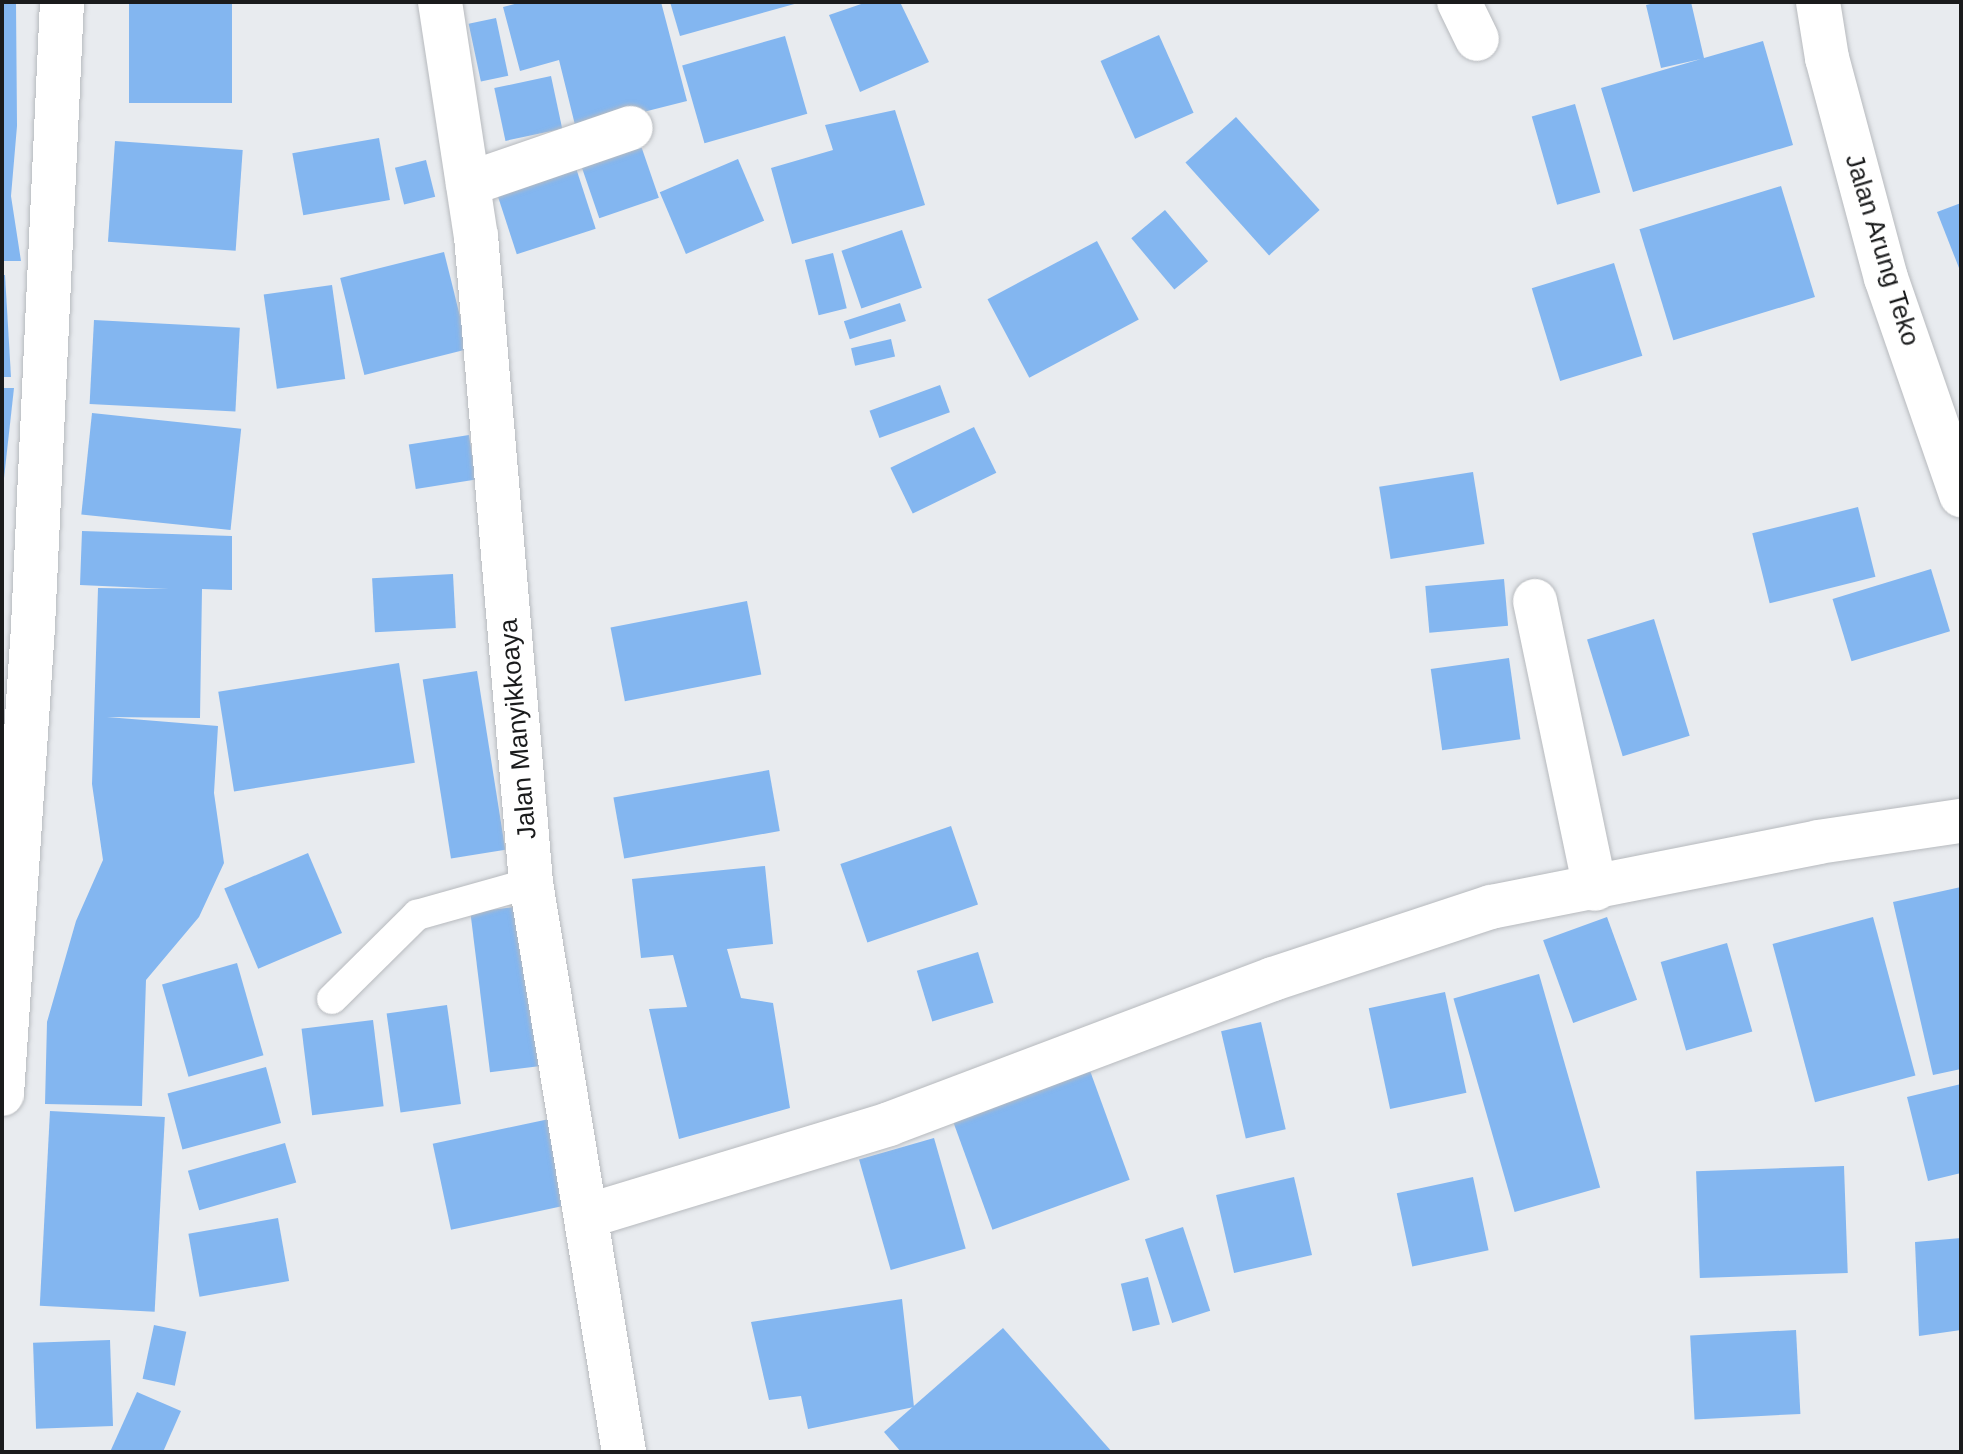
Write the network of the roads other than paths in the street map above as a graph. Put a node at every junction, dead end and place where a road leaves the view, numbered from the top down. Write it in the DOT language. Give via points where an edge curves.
graph roads {
  1 [pos="62,2"];
  2 [pos="440,2"];
  3 [pos="1818,2"];
  4 [pos="631,128"];
  5 [pos="468,184"];
  6 [pos="1961,495"];
  7 [pos="1535,601"];
  8 [pos="11,815"];
  9 [pos="1961,821"];
  10 [pos="531,883"];
  11 [pos="1595,889"];
  12 [pos="332,999"];
  13 [pos="2,1094"];
  14 [pos="587,1216"];
  15 [pos="624,1452"];
  1 -- 8 [label="street"];
  2 -- 5 [label="street, Jalan Manyikkoaya"];
  3 -- 6 [label="street, Jalan Arung Teko" via="1827,58 1886,278"];
  4 -- 5 [label="street"];
  5 -- 10 [label="street, Jalan Manyikkoaya"];
  7 -- 11 [label="street"];
  8 -- 13 [label="street"];
  9 -- 11 [label="street" via="1818,842"];
  10 -- 12 [label="lane" via="417,915"];
  10 -- 14 [label="street, Jalan Manyikkoaya"];
  11 -- 14 [label="street" via="1491,907 1415,931 889,1124"];
  14 -- 15 [label="street, Jalan Manyikkoaya"];
}
